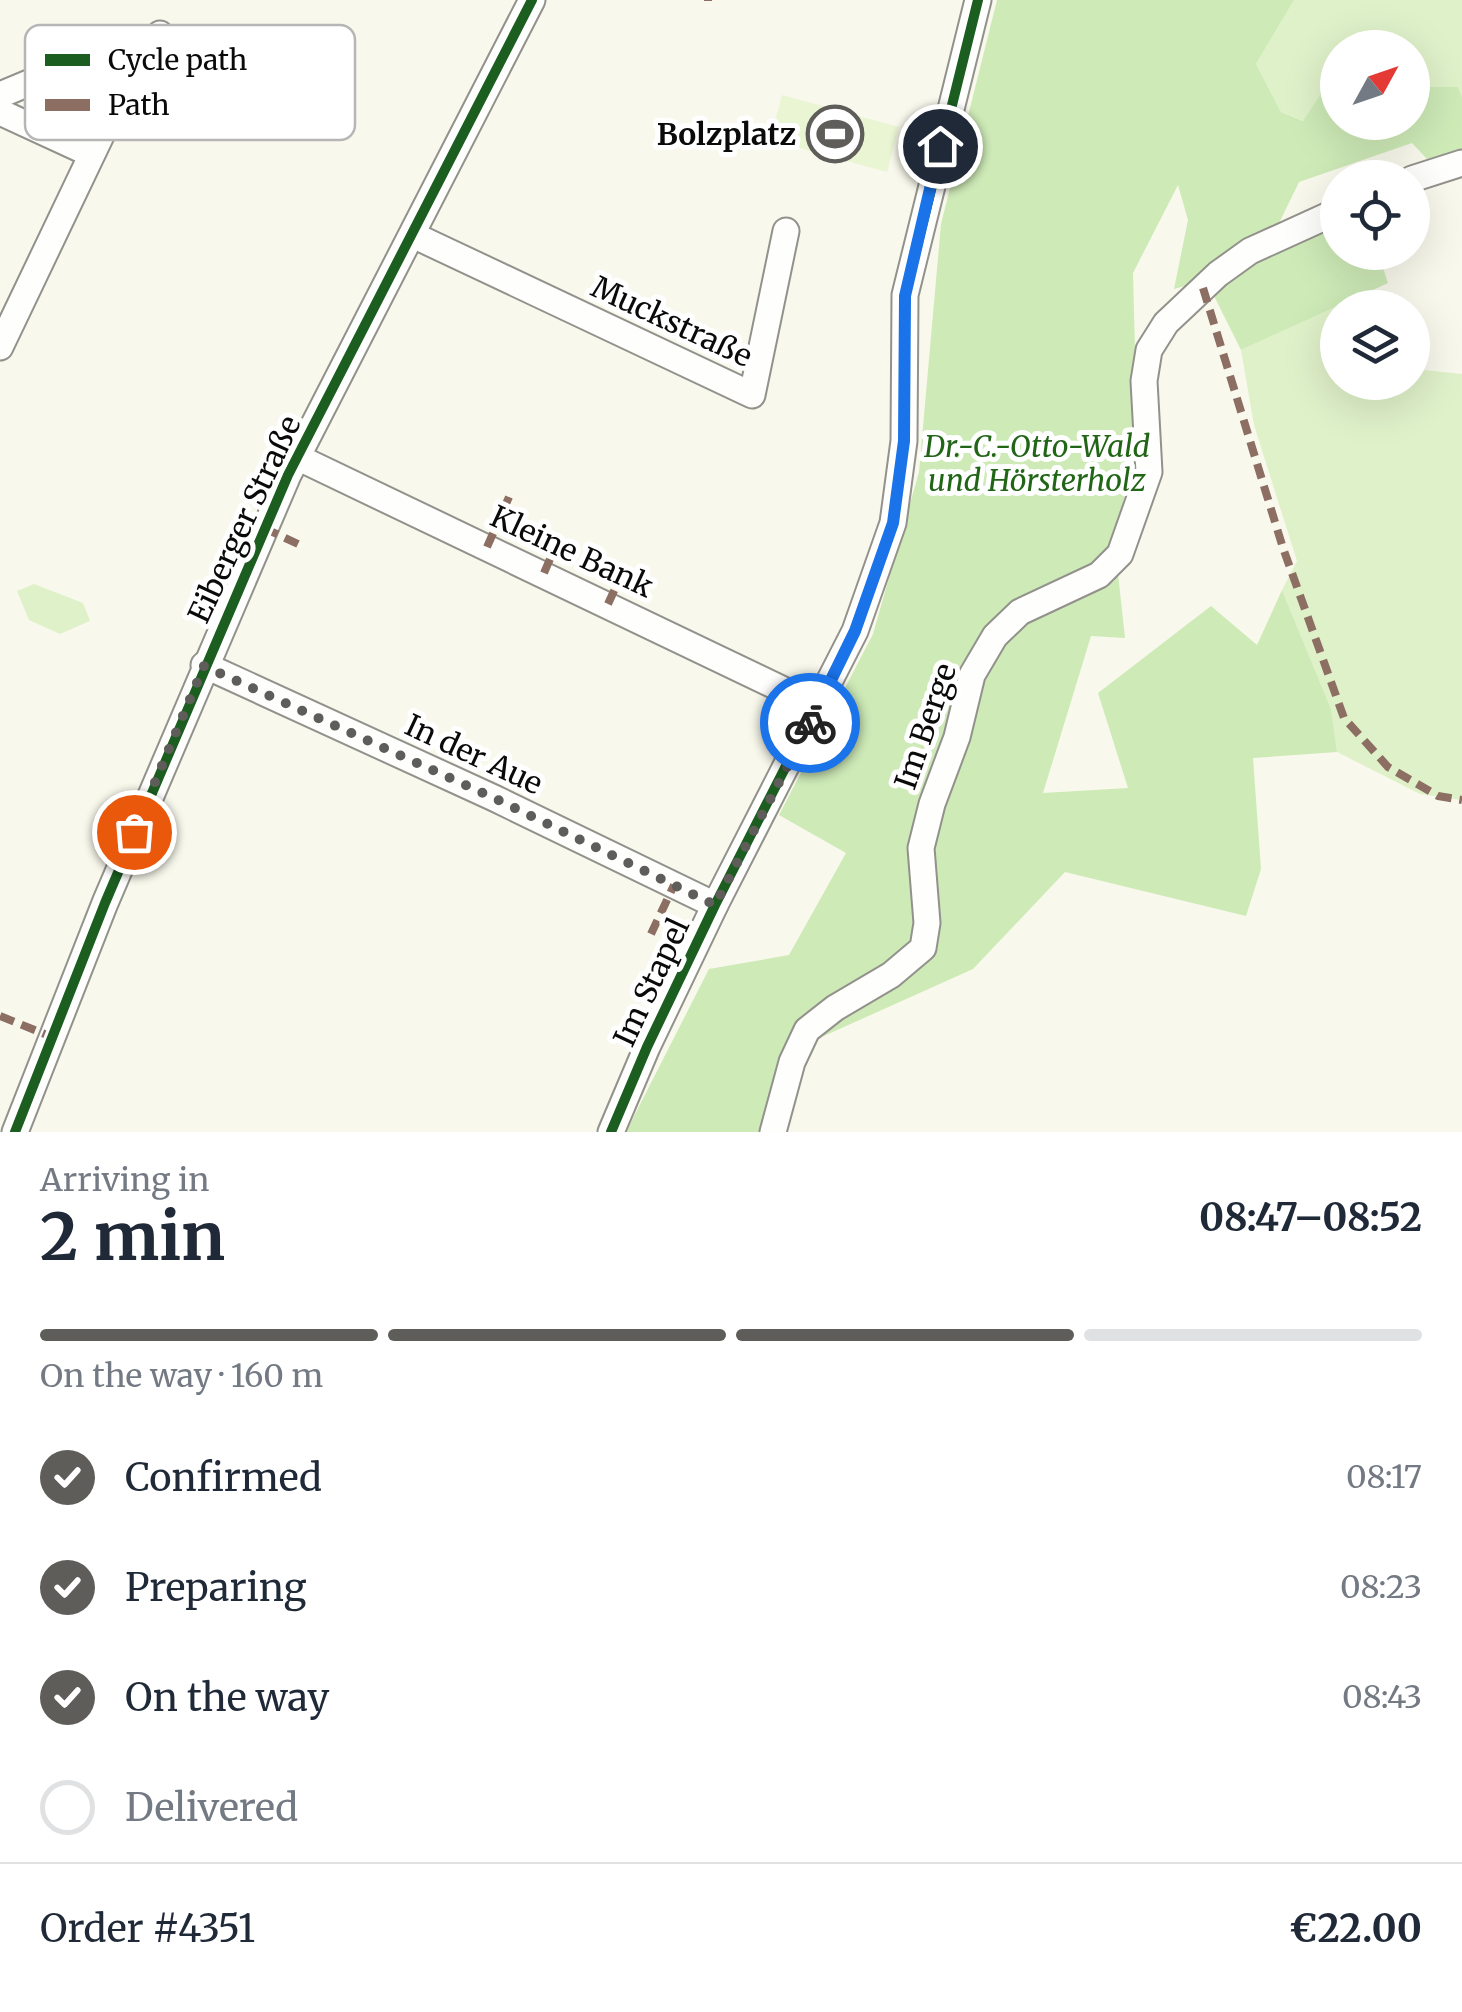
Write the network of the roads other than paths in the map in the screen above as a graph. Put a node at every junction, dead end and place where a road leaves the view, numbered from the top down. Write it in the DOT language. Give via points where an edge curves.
graph roads {
  1 [pos="532,0"];
  2 [pos="978,0"];
  3 [pos="25,85"];
  4 [pos="0,95"];
  5 [pos="0,112"];
  6 [pos="25,124"];
  7 [pos="61,140"];
  8 [pos="98,140"];
  9 [pos="91,154"];
  10 [pos="1462,163"];
  11 [pos="1430,173"];
  12 [pos="1320,219"];
  13 [pos="786,231"];
  14 [pos="413,235"];
  15 [pos="0,347"];
  16 [pos="297,457"];
  17 [pos="204,666"];
  18 [pos="818,707"];
  19 [pos="715,905"];
  20 [pos="20,1130"];
  21 [pos="611,1132"];
  22 [pos="772,1132"];
  1 -- 14 [label="street, Eiberger Straße"];
  2 -- 18 [label="street, Im Stapel" via="905,296 904,441 893,523 855,631"];
  3 -- 4 [label="street"];
  5 -- 6 [label="street"];
  7 -- 9 [label="street"];
  8 -- 9 [label="street"];
  9 -- 15 [label="street"];
  10 -- 11 [label="street"];
  12 -- 22 [label="street, Im Berge" via="1250,251 1218,274 1166,323 1149,350 1149,472 1120,554 1100,575 1020,612 995,636 972,675 921,848 923,948 807,1030"];
  13 -- 14 [label="street, Muckstraße" via="752,395"];
  14 -- 16 [label="street, Eiberger Straße"];
  16 -- 17 [label="street, Eiberger Straße"];
  16 -- 18 [label="street, Kleine Bank"];
  17 -- 19 [label="street, In der Aue"];
  17 -- 20 [label="street, Eiberger Straße" via="104,903"];
  18 -- 19 [label="street, Im Stapel"];
  19 -- 21 [label="street, Im Stapel"];
}
